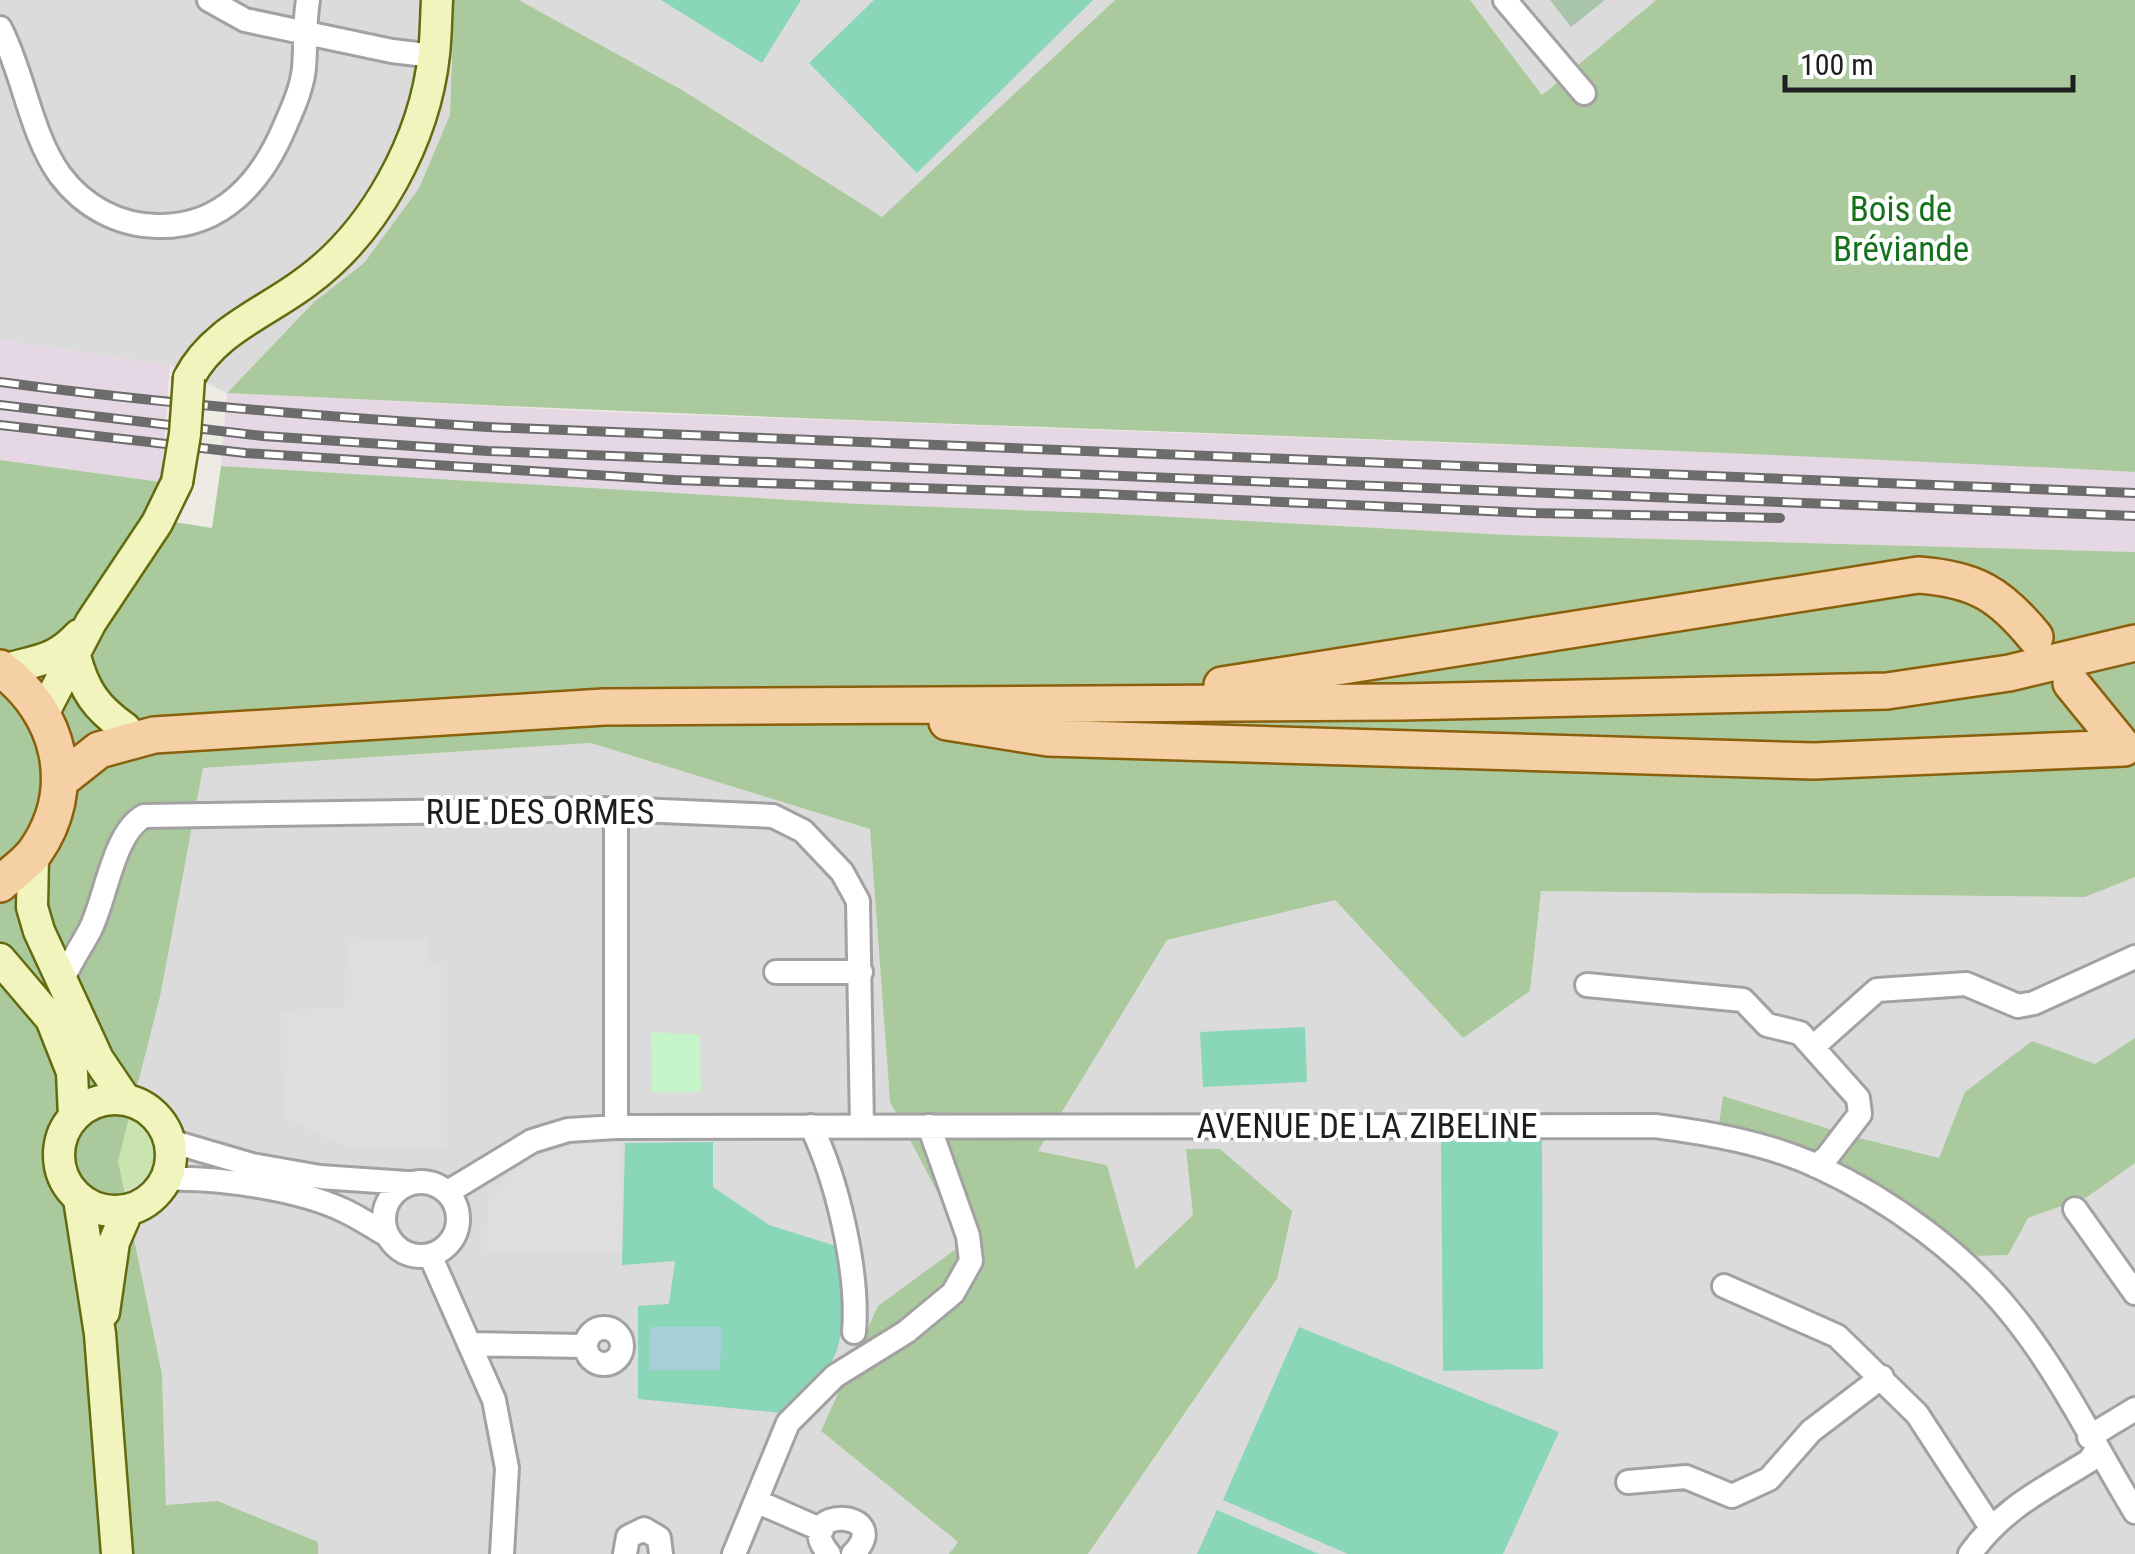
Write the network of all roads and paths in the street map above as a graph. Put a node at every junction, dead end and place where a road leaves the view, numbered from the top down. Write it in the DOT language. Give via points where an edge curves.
graph roads {
  1 [pos="209,0"];
  2 [pos="308,0"];
  3 [pos="437,0"];
  4 [pos="1505,0"];
  5 [pos="0,28"];
  6 [pos="303,31"];
  7 [pos="434,56"];
  8 [pos="1584,93"];
  9 [pos="91,622"];
  10 [pos="2036,638"];
  11 [pos="2135,643"];
  12 [pos="76,656"];
  13 [pos="1,669"];
  14 [pos="2072,683"];
  15 [pos="1093,704"];
  16 [pos="843,705"];
  17 [pos="46,721"];
  18 [pos="140,732"];
  19 [pos="2130,755"];
  20 [pos="61,780"];
  21 [pos="616,809"];
  22 [pos="33,856"];
  23 [pos="0,884"];
  24 [pos="2135,957"];
  25 [pos="0,959"];
  26 [pos="776,972"];
  27 [pos="861,972"];
  28 [pos="63,979"];
  29 [pos="1587,986"];
  30 [pos="1813,1047"];
  31 [pos="126,1100"];
  32 [pos="74,1117"];
  33 [pos="616,1126"];
  34 [pos="811,1126"];
  35 [pos="862,1126"];
  36 [pos="929,1126"];
  37 [pos="170,1141"];
  38 [pos="1816,1166"];
  39 [pos="166,1179"];
  40 [pos="407,1183"];
  41 [pos="448,1192"];
  42 [pos="79,1199"];
  43 [pos="2076,1210"];
  44 [pos="121,1211"];
  45 [pos="387,1235"];
  46 [pos="430,1255"];
  47 [pos="1724,1286"];
  48 [pos="2135,1293"];
  49 [pos="854,1332"];
  50 [pos="100,1334"];
  51 [pos="470,1344"];
  52 [pos="586,1346"];
  53 [pos="1882,1377"];
  54 [pos="2135,1410"];
  55 [pos="2093,1444"];
  56 [pos="1628,1482"];
  57 [pos="756,1500"];
  58 [pos="2135,1512"];
  59 [pos="1990,1526"];
  60 [pos="822,1530"];
  61 [pos="116,1554"];
  62 [pos="502,1554"];
  63 [pos="625,1554"];
  64 [pos="661,1554"];
  65 [pos="734,1554"];
  66 [pos="830,1554"];
  67 [pos="853,1554"];
  68 [pos="1970,1554"];
  1 -- 6 [label="street" via="245,20"];
  2 -- 6 [label="street"];
  3 -- 7 [label="main road"];
  4 -- 8 [label="street"];
  5 -- 6 [label="street" via="47,152 69,185 118,221 175,227 233,203 272,156 304,69"];
  6 -- 7 [label="street"];
  7 -- 9 [label="main road, bridge" via="400,166 362,227 307,282 219,339 196,366 177,482"];
  9 -- 12 [label="main road"];
  9 -- 13 [label="main road" via="49,660"];
  10 -- 15 [label="main road" via="1990,592 1949,577 1918,575"];
  11 -- 15 [label="main road" via="2008,673 1886,691"];
  12 -- 17 [label="main road" via="57,683"];
  12 -- 18 [label="main road" via="101,712"];
  13 -- 17 [label="main road" via="25,689"];
  14 -- 19 [label="main road"];
  15 -- 16 [label="main road"];
  16 -- 18 [label="main road" via="604,707"];
  16 -- 19 [label="main road" via="1048,738 1814,761"];
  17 -- 18 [label="main road"];
  17 -- 20 [label="main road" via="58,744"];
  18 -- 20 [label="main road" via="99,750"];
  20 -- 22 [label="main road" via="53,820"];
  21 -- 27 [label="street, RUE DES ORMES" via="773,816 802,831 842,872 858,901"];
  21 -- 28 [label="street, RUE DES ORMES" via="144,816 127,831 90,930"];
  21 -- 33 [label="street"];
  22 -- 23 [label="main road"];
  22 -- 28 [label="main road" via="38,932"];
  24 -- 30 [label="street" via="2018,1006 1966,984 1877,990"];
  25 -- 32 [label="main road" via="52,1018 72,1072"];
  26 -- 27 [label="street"];
  27 -- 35 [label="street, RUE DES ORMES"];
  28 -- 31 [label="main road" via="98,1059"];
  29 -- 30 [label="street" via="1743,1000 1767,1024 1800,1033"];
  30 -- 38 [label="street" via="1858,1098 1860,1114"];
  31 -- 32 [label="main road" via="107,1099"];
  31 -- 37 [label="main road" via="154,1114"];
  32 -- 42 [label="main road" via="59,1152 61,1171"];
  33 -- 34 [label="street, AVENUE DE LA ZIBELINE"];
  33 -- 41 [label="street, AVENUE DE LA ZIBELINE" via="532,1141"];
  34 -- 35 [label="street, AVENUE DE LA ZIBELINE"];
  34 -- 49 [label="street" via="848,1241"];
  35 -- 36 [label="street, AVENUE DE LA ZIBELINE"];
  36 -- 38 [label="street, AVENUE DE LA ZIBELINE" via="1655,1126 1756,1145"];
  36 -- 57 [label="street" via="968,1236 970,1260 953,1293 836,1376 788,1423"];
  37 -- 39 [label="main road"];
  37 -- 40 [label="street" via="320,1178"];
  38 -- 55 [label="street, AVENUE DE LA ZIBELINE" via="1896,1211 1979,1277 2016,1318"];
  39 -- 44 [label="main road" via="140,1206"];
  39 -- 45 [label="street" via="240,1184 314,1200"];
  40 -- 41 [label="street" via="428,1181"];
  40 -- 45 [label="street" via="386,1204"];
  41 -- 46 [label="street" via="457,1228"];
  42 -- 44 [label="main road"];
  42 -- 50 [label="main road"];
  43 -- 48 [label="street"];
  44 -- 50 [label="main road"];
  45 -- 46 [label="street" via="406,1254"];
  46 -- 51 [label="street"];
  47 -- 53 [label="street" via="1837,1336"];
  50 -- 61 [label="main road"];
  51 -- 52 [label="street"];
  51 -- 62 [label="street" via="494,1400 507,1468"];
  53 -- 56 [label="street" via="1811,1431 1768,1478 1732,1496 1686,1478"];
  53 -- 59 [label="street" via="1916,1414"];
  54 -- 55 [label="street"];
  55 -- 58 [label="street, AVENUE DE LA ZIBELINE"];
  55 -- 59 [label="street" via="2089,1460"];
  57 -- 60 [label="street"];
  57 -- 65 [label="street"];
  59 -- 68 [label="street"];
  60 -- 66 [label="street"];
  60 -- 67 [label="street" via="837,1517 856,1522 862,1541"];
  63 -- 64 [label="street" via="628,1537 644,1529 659,1538"];
}
